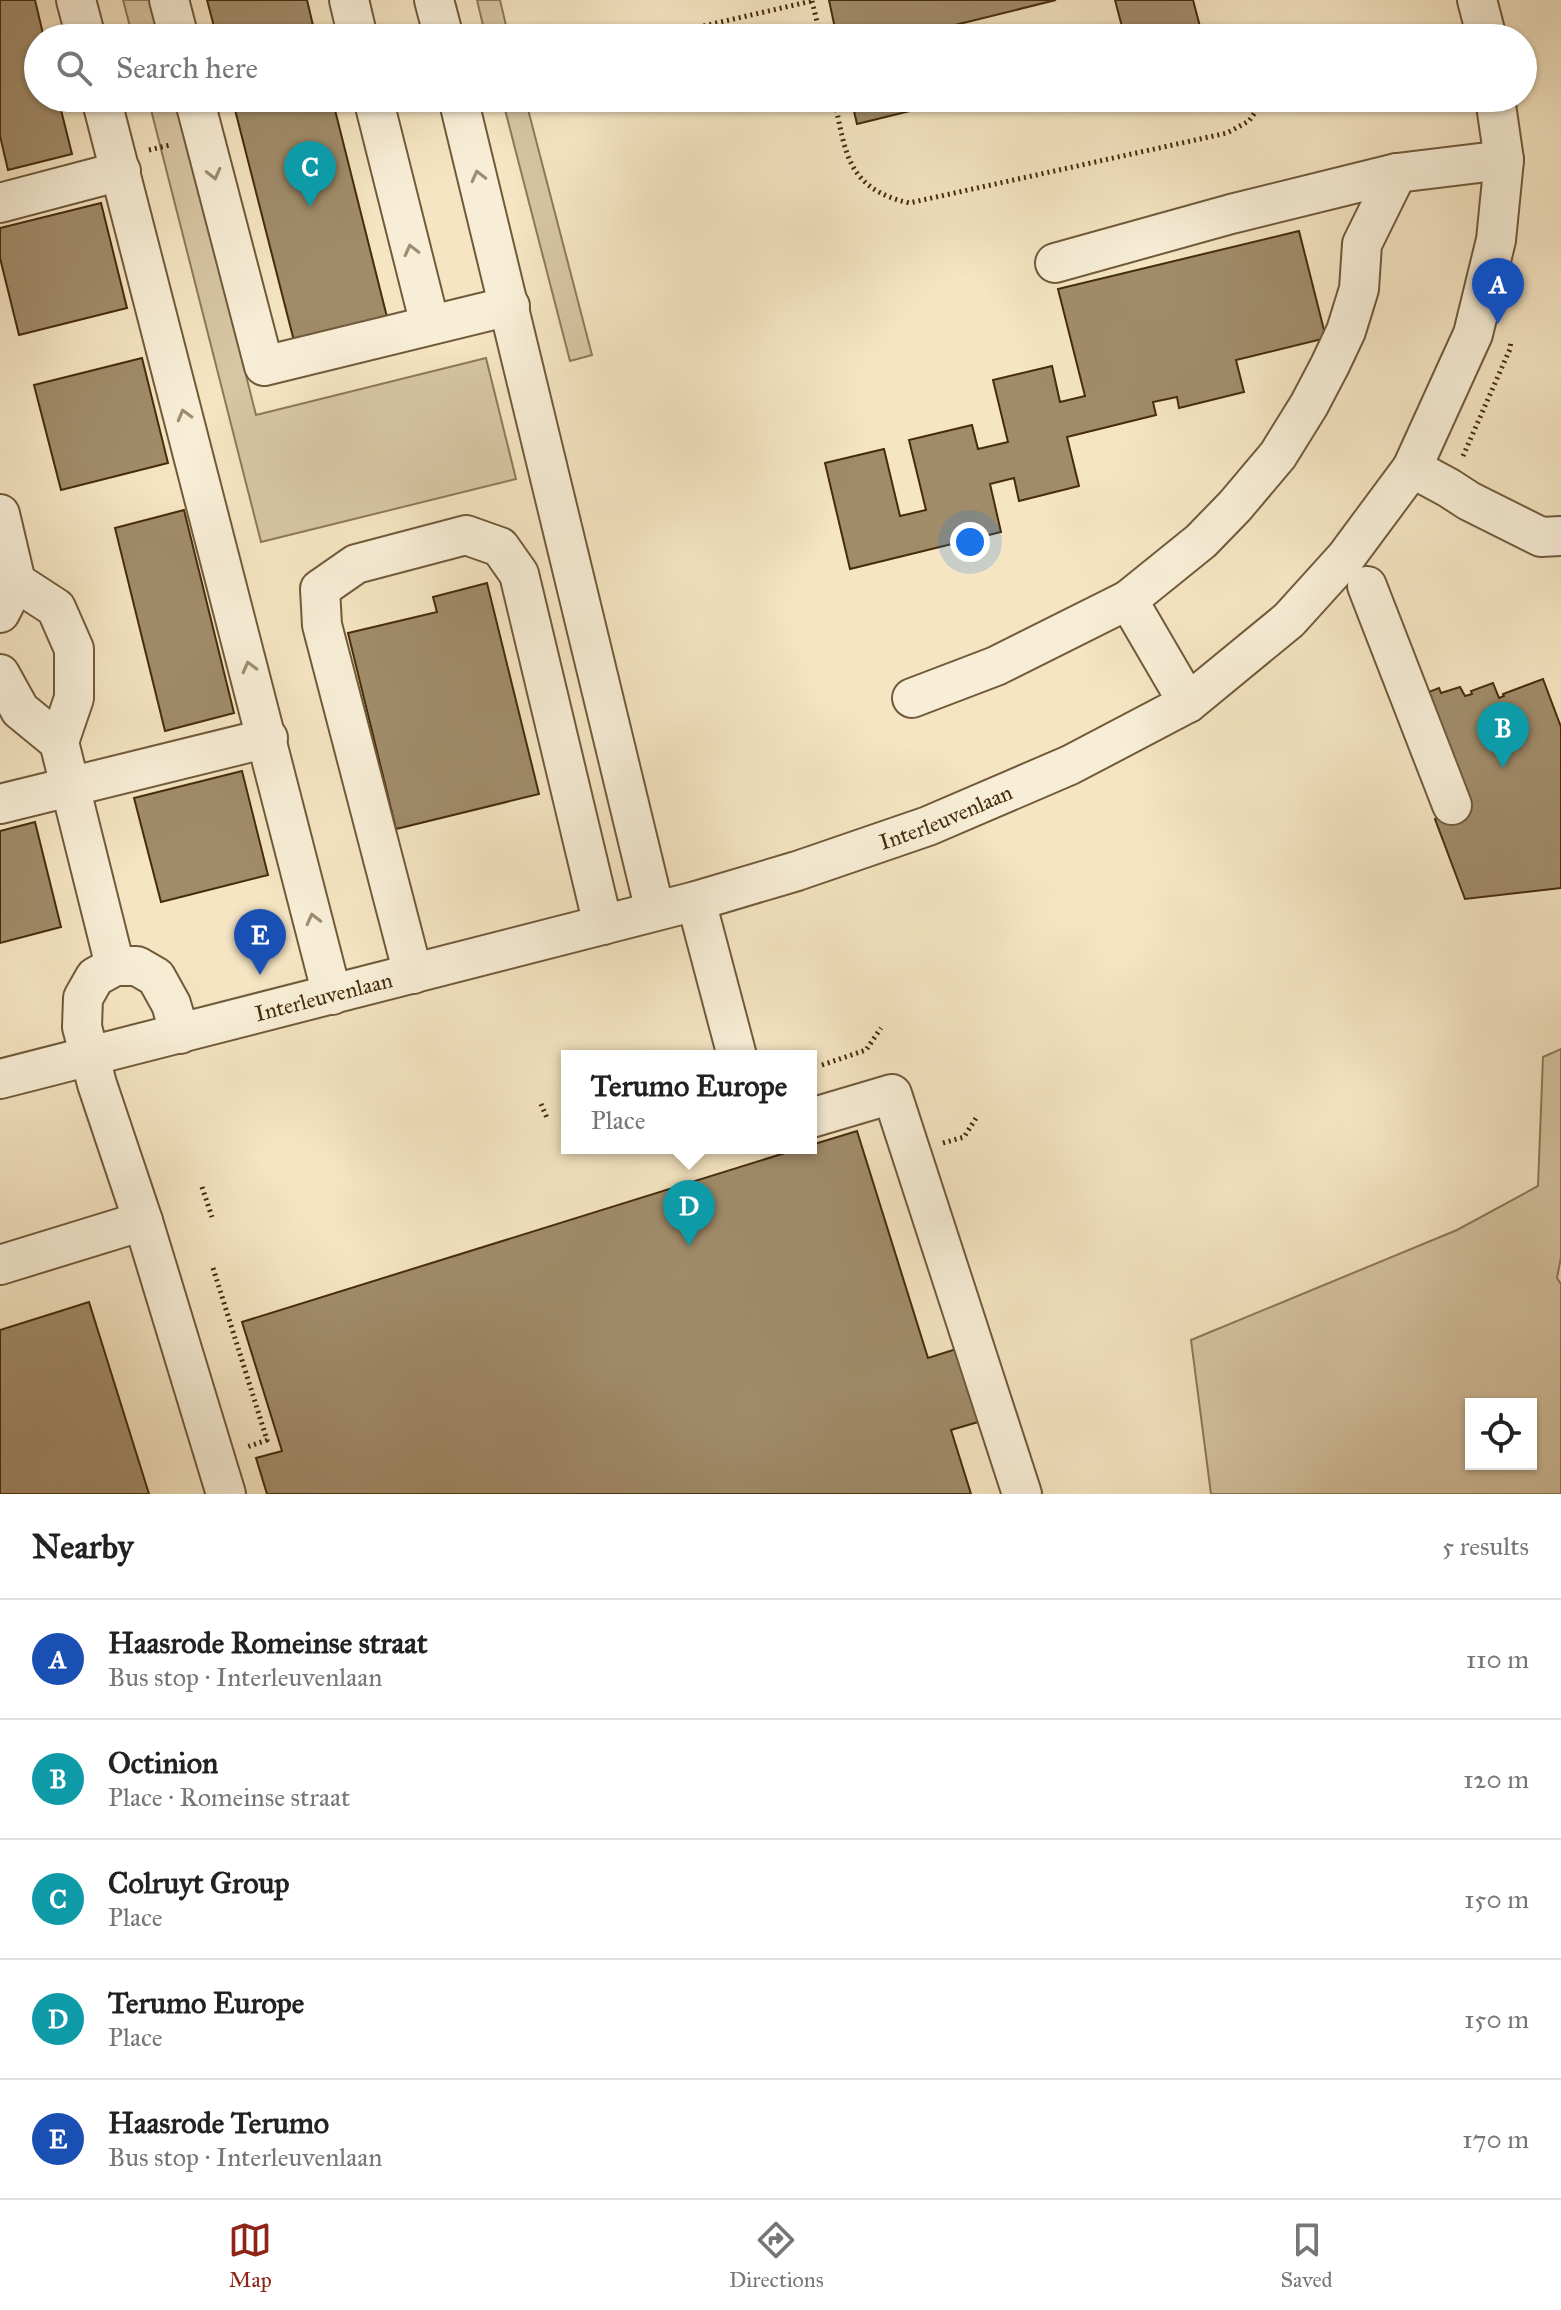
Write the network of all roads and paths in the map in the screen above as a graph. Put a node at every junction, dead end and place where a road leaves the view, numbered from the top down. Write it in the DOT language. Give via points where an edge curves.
graph roads {
  1 [pos="76,0"];
  2 [pos="169,0"];
  3 [pos="349,0"];
  4 [pos="434,0"];
  5 [pos="812,0"];
  6 [pos="1477,0"];
  7 [pos="82,24"];
  8 [pos="175,24"];
  9 [pos="355,24"];
  10 [pos="440,24"];
  11 [pos="710,24"];
  12 [pos="818,24"];
  13 [pos="1483,24"];
  14 [pos="105,112"];
  15 [pos="198,112"];
  16 [pos="377,112"];
  17 [pos="462,112"];
  18 [pos="837,112"];
  19 [pos="1255,112"];
  20 [pos="1508,112"];
  21 [pos="204,136"];
  22 [pos="1504,160"];
  23 [pos="119,165"];
  24 [pos="1397,173"];
  25 [pos="0,203"];
  26 [pos="1055,263"];
  27 [pos="510,306"];
  28 [pos="430,325"];
  29 [pos="1512,335"];
  30 [pos="1412,468"];
  31 [pos="1449,488"];
  32 [pos="0,514"];
  33 [pos="1561,536"];
  34 [pos="1367,586"];
  35 [pos="8,597"];
  36 [pos="1128,600"];
  37 [pos="0,674"];
  38 [pos="912,698"];
  39 [pos="1188,703"];
  40 [pos="268,738"];
  41 [pos="59,742"];
  42 [pos="70,787"];
  43 [pos="0,804"];
  44 [pos="1452,805"];
  45 [pos="696,901"];
  46 [pos="655,911"];
  47 [pos="603,925"];
  48 [pos="115,966"];
  49 [pos="413,974"];
  50 [pos="332,995"];
  51 [pos="881,1028"];
  52 [pos="180,1034"];
  53 [pos="735,1050"];
  54 [pos="90,1057"];
  55 [pos="822,1065"];
  56 [pos="0,1079"];
  57 [pos="541,1104"];
  58 [pos="978,1115"];
  59 [pos="817,1116"];
  60 [pos="547,1118"];
  61 [pos="911,1152"];
  62 [pos="202,1187"];
  63 [pos="212,1217"];
  64 [pos="143,1221"];
  65 [pos="0,1265"];
  66 [pos="213,1268"];
  67 [pos="243,1448"];
  68 [pos="226,1494"];
  69 [pos="1022,1494"];
  1 -- 7 [label="street"];
  2 -- 8 [label="street"];
  3 -- 9 [label="street"];
  4 -- 10 [label="street"];
  5 -- 11 [label="path"];
  5 -- 12 [label="path"];
  6 -- 13 [label="street"];
  14 -- 23 [label="street"];
  15 -- 21 [label="street"];
  28 -- 16 [label="street, one-way"];
  27 -- 17 [label="street, one-way"];
  18 -- 19 [label="path" via="845,149 869,188 909,203 1227,133"];
  20 -- 22 [label="street, Interleuvenlaan"];
  21 -- 23 [label="path"];
  21 -- 28 [label="street, one-way" via="264,366"];
  22 -- 24 [label="street"];
  22 -- 30 [label="street, Interleuvenlaan" via="1496,240 1473,334"];
  23 -- 25 [label="street"];
  40 -- 23 [label="street, one-way"];
  24 -- 26 [label="street"];
  24 -- 36 [label="street" via="1362,244 1359,289 1346,331 1278,455 1201,541"];
  27 -- 28 [label="street"];
  27 -- 46 [label="street"];
  29 -- 31 [label="path"];
  30 -- 31 [label="street"];
  30 -- 39 [label="street, Interleuvenlaan" via="1346,557 1289,620"];
  31 -- 33 [label="street" via="1541,537"];
  32 -- 35 [label="street"];
  34 -- 44 [label="street"];
  35 -- 41 [label="street" via="56,608 74,649 74,698"];
  36 -- 38 [label="street" via="996,666"];
  36 -- 39 [label="street"];
  37 -- 41 [label="street" via="20,710"];
  39 -- 45 [label="street, Interleuvenlaan" via="1070,765 928,826"];
  40 -- 42 [label="street"];
  50 -- 40 [label="street, one-way"];
  41 -- 42 [label="street"];
  42 -- 43 [label="street"];
  42 -- 48 [label="street"];
  45 -- 46 [label="street, Interleuvenlaan"];
  45 -- 53 [label="street"];
  46 -- 47 [label="street, Interleuvenlaan"];
  47 -- 49 [label="street, Interleuvenlaan"];
  47 -- 49 [label="street" via="519,574 500,547 466,535 356,564 320,589 322,625"];
  48 -- 52 [label="street" via="137,966 156,977"];
  48 -- 54 [label="street" via="95,977 83,998 82,1027"];
  49 -- 50 [label="street, Interleuvenlaan"];
  50 -- 52 [label="street, Interleuvenlaan"];
  51 -- 55 [label="path" via="866,1050"];
  52 -- 54 [label="street, Interleuvenlaan"];
  54 -- 56 [label="street, Interleuvenlaan"];
  54 -- 64 [label="street"];
  57 -- 60 [label="path"];
  58 -- 61 [label="path" via="964,1137"];
  59 -- 61 [label="street" via="892,1094"];
  61 -- 69 [label="street"];
  62 -- 63 [label="path"];
  64 -- 65 [label="street"];
  64 -- 68 [label="street"];
  66 -- 67 [label="path" via="267,1440"];
}
